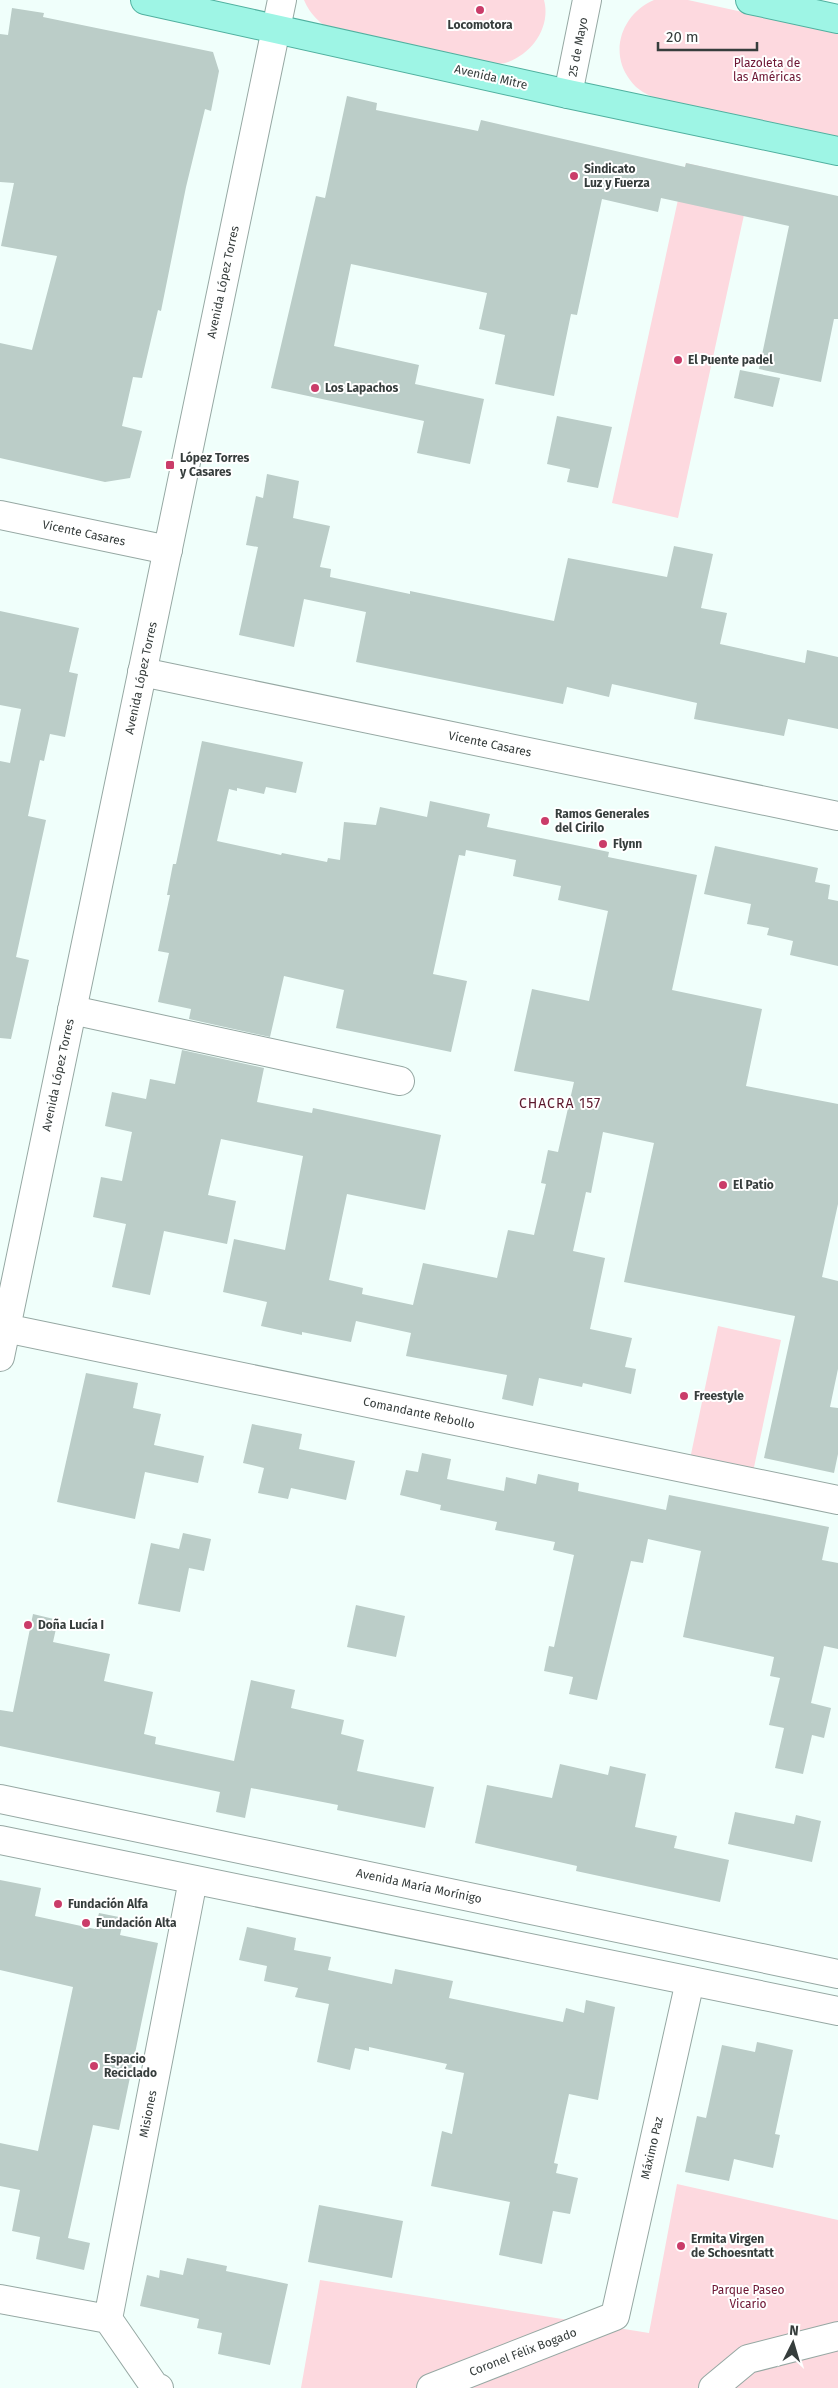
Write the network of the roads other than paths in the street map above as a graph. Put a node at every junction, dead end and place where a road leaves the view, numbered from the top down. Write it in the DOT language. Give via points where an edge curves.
graph roads {
  1 [pos="145,0"];
  2 [pos="282,0"];
  3 [pos="587,0"];
  4 [pos="750,0"];
  5 [pos="838,19"];
  6 [pos="276,28"];
  7 [pos="568,94"];
  8 [pos="838,151"];
  9 [pos="0,515"];
  10 [pos="168,550"];
  11 [pos="142,672"];
  12 [pos="838,816"];
  13 [pos="72,1010"];
  14 [pos="400,1081"];
  15 [pos="3,1328"];
  16 [pos="0,1357"];
  17 [pos="838,1500"];
  18 [pos="0,1799"];
  19 [pos="0,1840"];
  20 [pos="193,1880"];
  21 [pos="837,1969"];
  22 [pos="690,1981"];
  23 [pos="838,2011"];
  24 [pos="0,2298"];
  25 [pos="615,2316"];
  26 [pos="108,2319"];
  27 [pos="838,2336"];
  28 [pos="159,2388"];
  29 [pos="431,2388"];
  30 [pos="713,2388"];
  1 -- 6 [label="main road, Avenida Mitre"];
  2 -- 6 [label="street, Avenida López Torres"];
  3 -- 7 [label="street, 25 de Mayo"];
  4 -- 5 [label="main road"];
  6 -- 7 [label="main road, Avenida Mitre"];
  6 -- 10 [label="street, Avenida López Torres"];
  7 -- 8 [label="main road, Avenida Mitre"];
  9 -- 10 [label="street, Vicente Casares"];
  10 -- 11 [label="street, Avenida López Torres"];
  11 -- 12 [label="street, Vicente Casares"];
  11 -- 13 [label="street, Avenida López Torres"];
  13 -- 14 [label="street"];
  13 -- 15 [label="street, Avenida López Torres"];
  15 -- 16 [label="street, Avenida López Torres"];
  15 -- 17 [label="street, Comandante Rebollo"];
  18 -- 21 [label="street, Avenida María Morínigo"];
  19 -- 20 [label="street"];
  20 -- 22 [label="street"];
  20 -- 26 [label="street, Misiones"];
  22 -- 23 [label="street"];
  22 -- 25 [label="street, Máximo Paz"];
  24 -- 26 [label="street"];
  25 -- 29 [label="street, Coronel Félix Bogado"];
  26 -- 28 [label="street" via="155,2387"];
  27 -- 30 [label="street" via="748,2359"];
}
